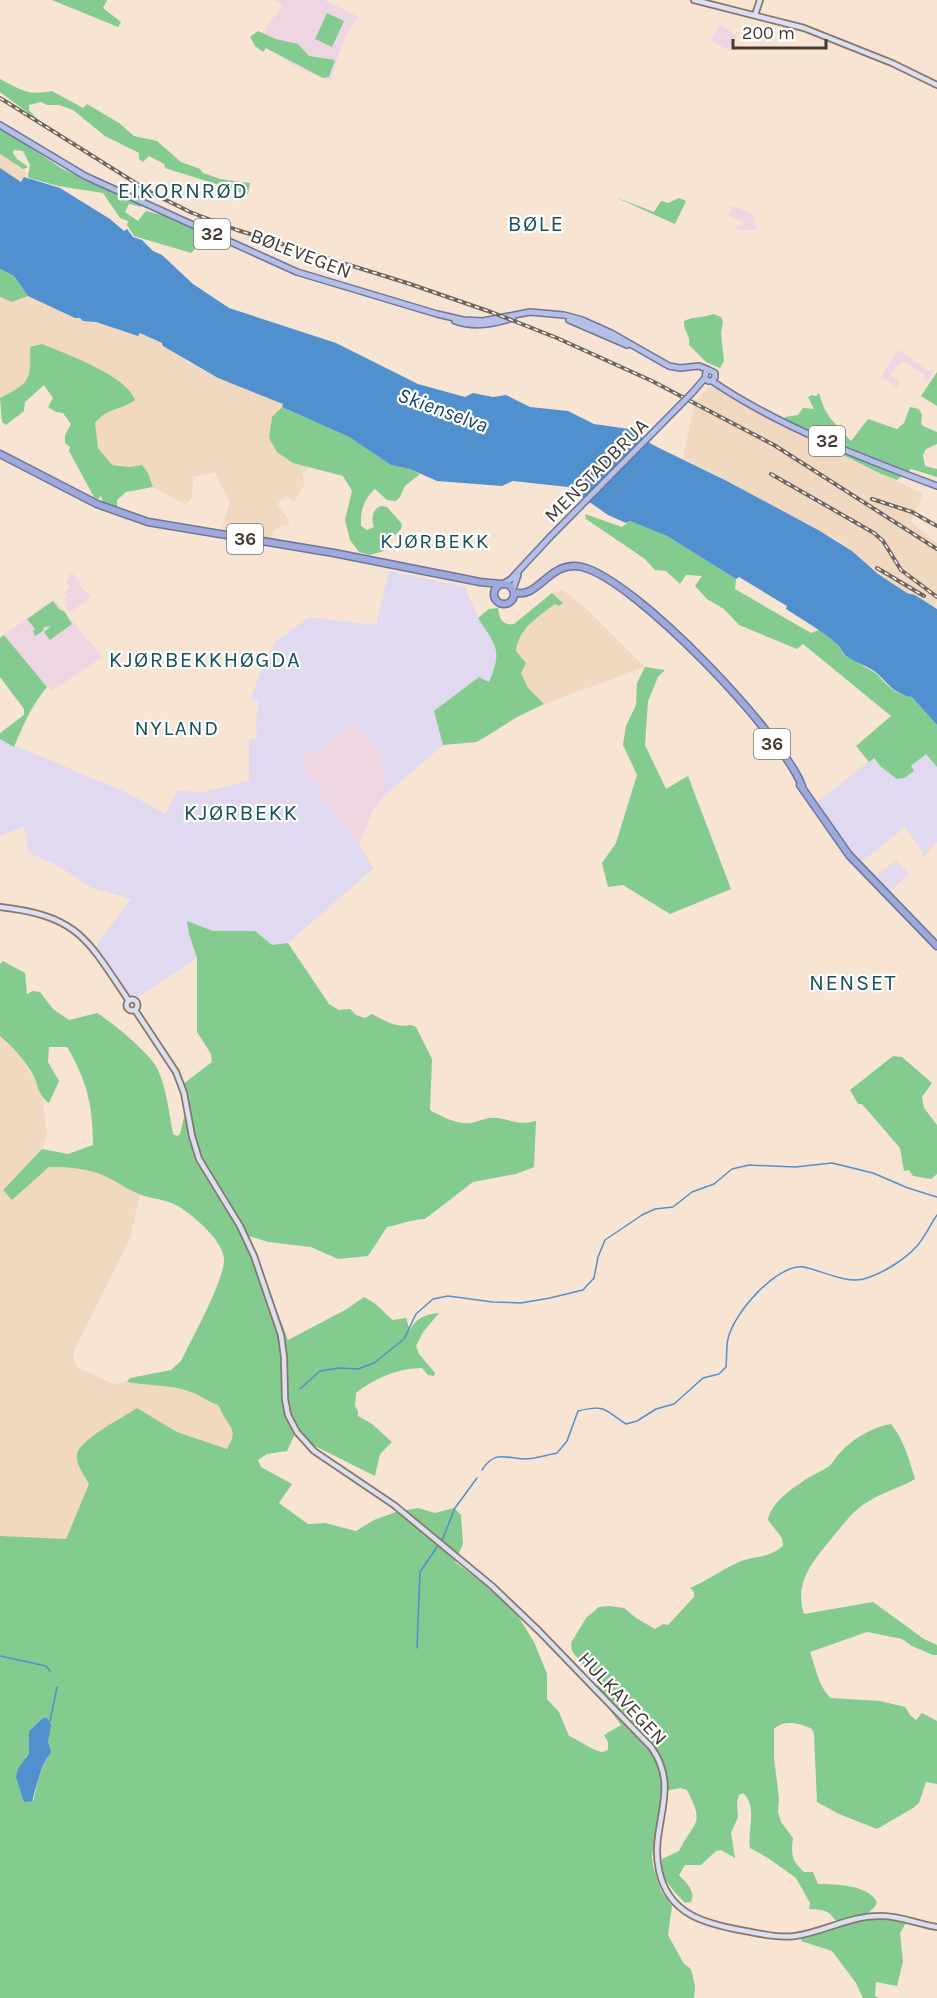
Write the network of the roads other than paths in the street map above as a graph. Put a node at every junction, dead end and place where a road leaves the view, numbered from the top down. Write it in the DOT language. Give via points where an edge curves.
graph roads {
  1 [pos="693,0"];
  2 [pos="760,0"];
  3 [pos="754,15"];
  4 [pos="937,85"];
  5 [pos="0,124"];
  6 [pos="692,366"];
  7 [pos="709,378"];
  8 [pos="0,454"];
  9 [pos="937,488"];
  10 [pos="522,568"];
  11 [pos="543,581"];
  12 [pos="480,582"];
  13 [pos="502,584"];
  14 [pos="513,590"];
  15 [pos="494,593"];
  16 [pos="513,599"];
  17 [pos="0,907"];
  18 [pos="935,944"];
  19 [pos="937,1927"];
  1 -- 3 [label="main road"];
  2 -- 3 [label="main road"];
  3 -- 4 [label="main road" via="804,28"];
  5 -- 6 [label="main road, BØLEVEGEN / 32" via="85,177 297,272 463,320 483,321 530,313 571,320 677,368"];
  6 -- 7 [label="main road, 32"];
  6 -- 7 [label="main road, 32" via="714,371"];
  7 -- 9 [label="main road, 32" via="744,402"];
  7 -- 10 [label="main road, MENSTADBRUA, bridge"];
  8 -- 12 [label="highway, 36" via="101,510 140,523"];
  10 -- 13 [label="main road, MENSTADBRUA"];
  10 -- 14 [label="main road, MENSTADBRUA"];
  11 -- 14 [label="highway, 36" via="528,593"];
  11 -- 16 [label="highway, 36" via="529,595"];
  11 -- 18 [label="highway, 36" via="565,567 585,568 611,581 687,643 760,722 849,855"];
  12 -- 13 [label="highway, 36"];
  12 -- 15 [label="highway, 36"];
  13 -- 14 [label="highway, 36"];
  13 -- 15 [label="highway"];
  14 -- 16 [label="highway"];
  15 -- 16 [label="highway, 36" via="502,604"];
  17 -- 19 [label="main road, HULKAVEGEN" via="44,914 73,929 90,945 129,1001 137,1002 135,1010 176,1072 199,1160 254,1256 282,1342 285,1399 293,1426 303,1440 423,1528 513,1605 660,1760 665,1780 657,1852 659,1872 669,1894 683,1910 711,1924 775,1936 801,1935 879,1916"];
}
